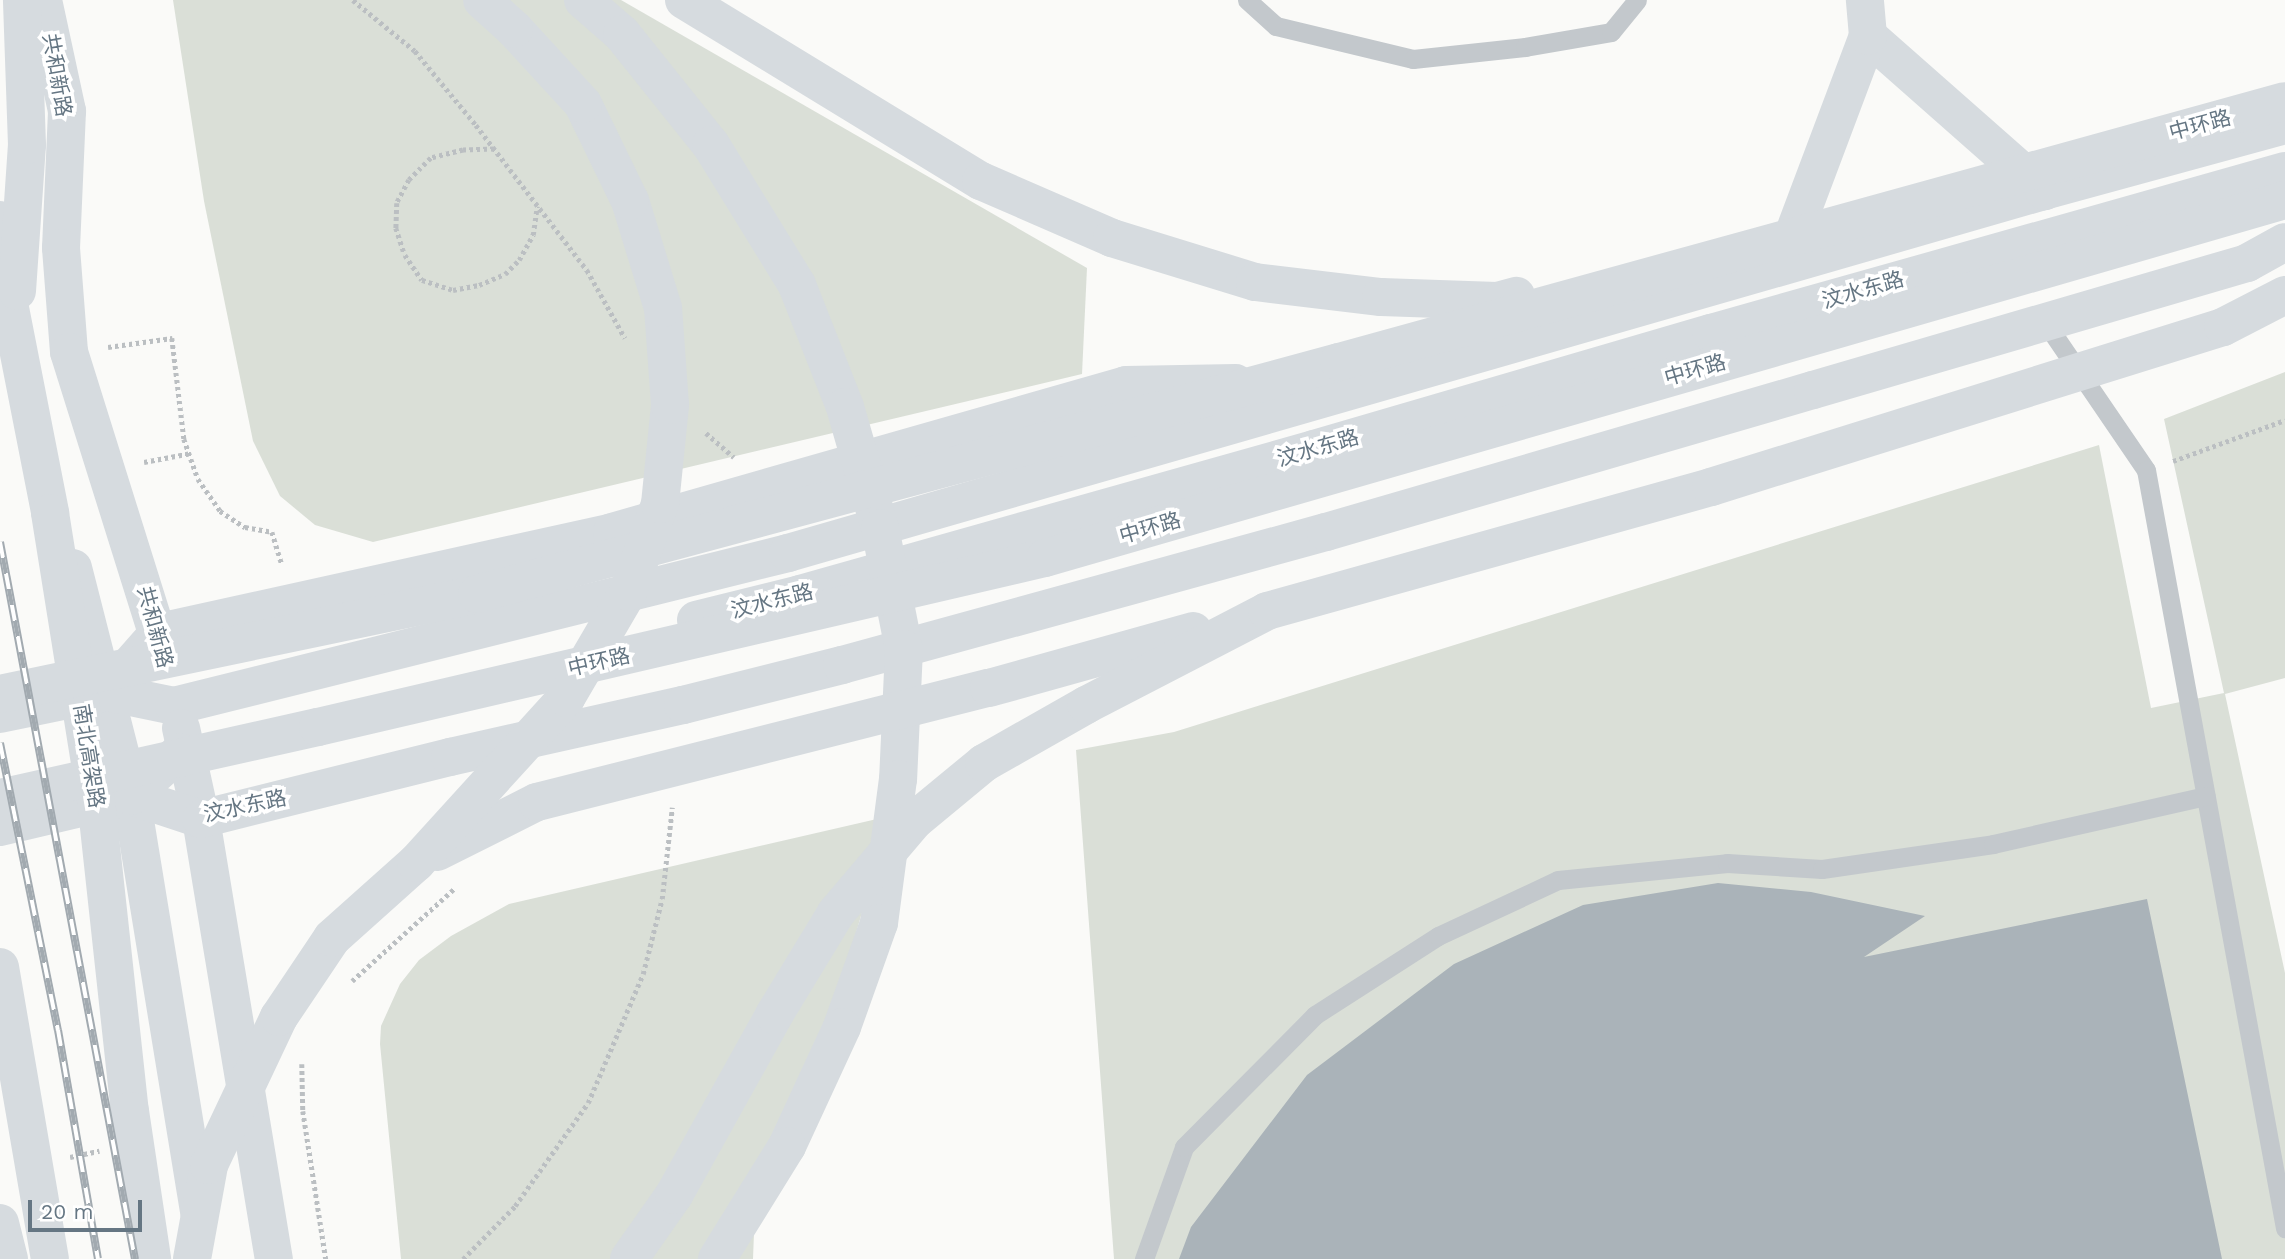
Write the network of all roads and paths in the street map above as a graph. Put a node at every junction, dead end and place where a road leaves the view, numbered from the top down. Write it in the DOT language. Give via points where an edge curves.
graph roads {
  1 [pos="22,0"];
  2 [pos="43,0"];
  3 [pos="353,0"];
  4 [pos="482,0"];
  5 [pos="583,0"];
  6 [pos="684,0"];
  7 [pos="1247,0"];
  8 [pos="1637,0"];
  9 [pos="1866,18"];
  10 [pos="2285,89"];
  11 [pos="2285,101"];
  12 [pos="0,111"];
  13 [pos="2285,125"];
  14 [pos="495,149"];
  15 [pos="2285,171"];
  16 [pos="2044,191"];
  17 [pos="2285,200"];
  18 [pos="537,206"];
  19 [pos="0,220"];
  20 [pos="2285,242"];
  21 [pos="0,257"];
  22 [pos="1781,267"];
  23 [pos="2285,295"];
  24 [pos="17,314"];
  25 [pos="2045,322"];
  26 [pos="627,344"];
  27 [pos="69,352"];
  28 [pos="1385,380"];
  29 [pos="2285,420"];
  30 [pos="695,424"];
  31 [pos="2146,470"];
  32 [pos="769,487"];
  33 [pos="293,601"];
  34 [pos="1267,611"];
  35 [pos="159,632"];
  36 [pos="106,692"];
  37 [pos="0,694"];
  38 [pos="174,706"];
  39 [pos="0,714"];
  40 [pos="187,746"];
  41 [pos="131,796"];
  42 [pos="2206,796"];
  43 [pos="0,797"];
  44 [pos="672,802"];
  45 [pos="201,819"];
  46 [pos="0,827"];
  47 [pos="416,863"];
  48 [pos="0,967"];
  49 [pos="303,1111"];
  50 [pos="0,1223"];
  51 [pos="2285,1228"];
  52 [pos="9,1259"];
  53 [pos="50,1259"];
  54 [pos="152,1259"];
  55 [pos="192,1259"];
  56 [pos="207,1259"];
  57 [pos="274,1259"];
  58 [pos="326,1259"];
  59 [pos="463,1259"];
  60 [pos="629,1259"];
  61 [pos="717,1259"];
  62 [pos="1144,1259"];
  1 -- 24 [label="main road" via="27,145"];
  2 -- 27 [label="main road, 共和新路" via="67,111 61,248"];
  3 -- 14 [label="path" via="415,51"];
  4 -- 47 [label="main road" via="583,104 630,201 663,308 670,405 660,504 628,592 566,698"];
  5 -- 61 [label="main road" via="622,34 711,145 797,285 845,407 880,528 904,649 898,779 879,923 842,1027 787,1146"];
  6 -- 10 [label="main road" via="981,181 1112,238 1255,282 1381,297 1497,300"];
  7 -- 8 [label="lane" via="1276,26 1413,59 1611,32"];
  9 -- 16 [label="main road"];
  9 -- 22 [label="main road"];
  11 -- 37 [label="main road, 中环路" via="477,594"];
  12 -- 24 [label="main road"];
  13 -- 16 [label="main road, 汶水东路"];
  14 -- 18 [label="path"];
  14 -- 18 [label="path" via="463,150 431,159 409,180 397,203 396,228 405,255 422,280 453,290 505,274 520,260 533,235"];
  15 -- 40 [label="main road, 汶水东路" via="813,591"];
  16 -- 22 [label="main road, 汶水东路"];
  17 -- 43 [label="main road, 中环路" via="1045,558"];
  18 -- 26 [label="path" via="587,270"];
  19 -- 24 [label="main road"];
  20 -- 25 [label="main road, 汶水东路" via="2247,263"];
  21 -- 24 [label="main road, 南北高架路"];
  22 -- 28 [label="main road, 汶水东路"];
  23 -- 34 [label="main road" via="2223,327 1711,488"];
  24 -- 36 [label="main road" via="30,412"];
  24 -- 54 [label="main road, 南北高架路" via="96,800 130,1111"];
  25 -- 31 [label="lane"];
  25 -- 45 [label="main road, 汶水东路" via="1326,532 842,665"];
  27 -- 33 [label="path" via="172,338 184,439 198,479 220,511 245,527 272,532"];
  27 -- 35 [label="main road, 共和新路"];
  28 -- 32 [label="main road, 汶水东路" via="1126,384"];
  28 -- 38 [label="main road, 汶水东路" via="789,552"];
  29 -- 31 [label="path"];
  30 -- 32 [label="path"];
  31 -- 42 [label="lane"];
  32 -- 33 [label="main road, 汶水东路" via="612,532"];
  33 -- 35 [label="main road, 汶水东路"];
  34 -- 47 [label="main road" via="989,688 537,802"];
  34 -- 60 [label="main road" via="984,763 915,820 836,913 674,1195"];
  35 -- 36 [label="main road"];
  35 -- 38 [label="main road, 共和新路"];
  36 -- 38 [label="main road, 汶水东路"];
  36 -- 39 [label="main road"];
  36 -- 41 [label="main road"];
  38 -- 40 [label="main road, 共和新路"];
  40 -- 41 [label="main road, 汶水东路"];
  40 -- 45 [label="main road, 共和新路"];
  41 -- 45 [label="main road, 汶水东路"];
  41 -- 46 [label="main road"];
  41 -- 56 [label="main road"];
  42 -- 51 [label="lane"];
  42 -- 62 [label="lane" via="1993,844 1822,869 1727,863 1559,880 1438,936 1315,1015 1184,1147"];
  44 -- 59 [label="path" via="662,899 643,974 588,1103 515,1206"];
  45 -- 57 [label="main road, 共和新路"];
  47 -- 55 [label="main road" via="332,938 279,1017 209,1165"];
  48 -- 53 [label="main road"];
  49 -- 58 [label="path"];
  50 -- 52 [label="main road"];
}
